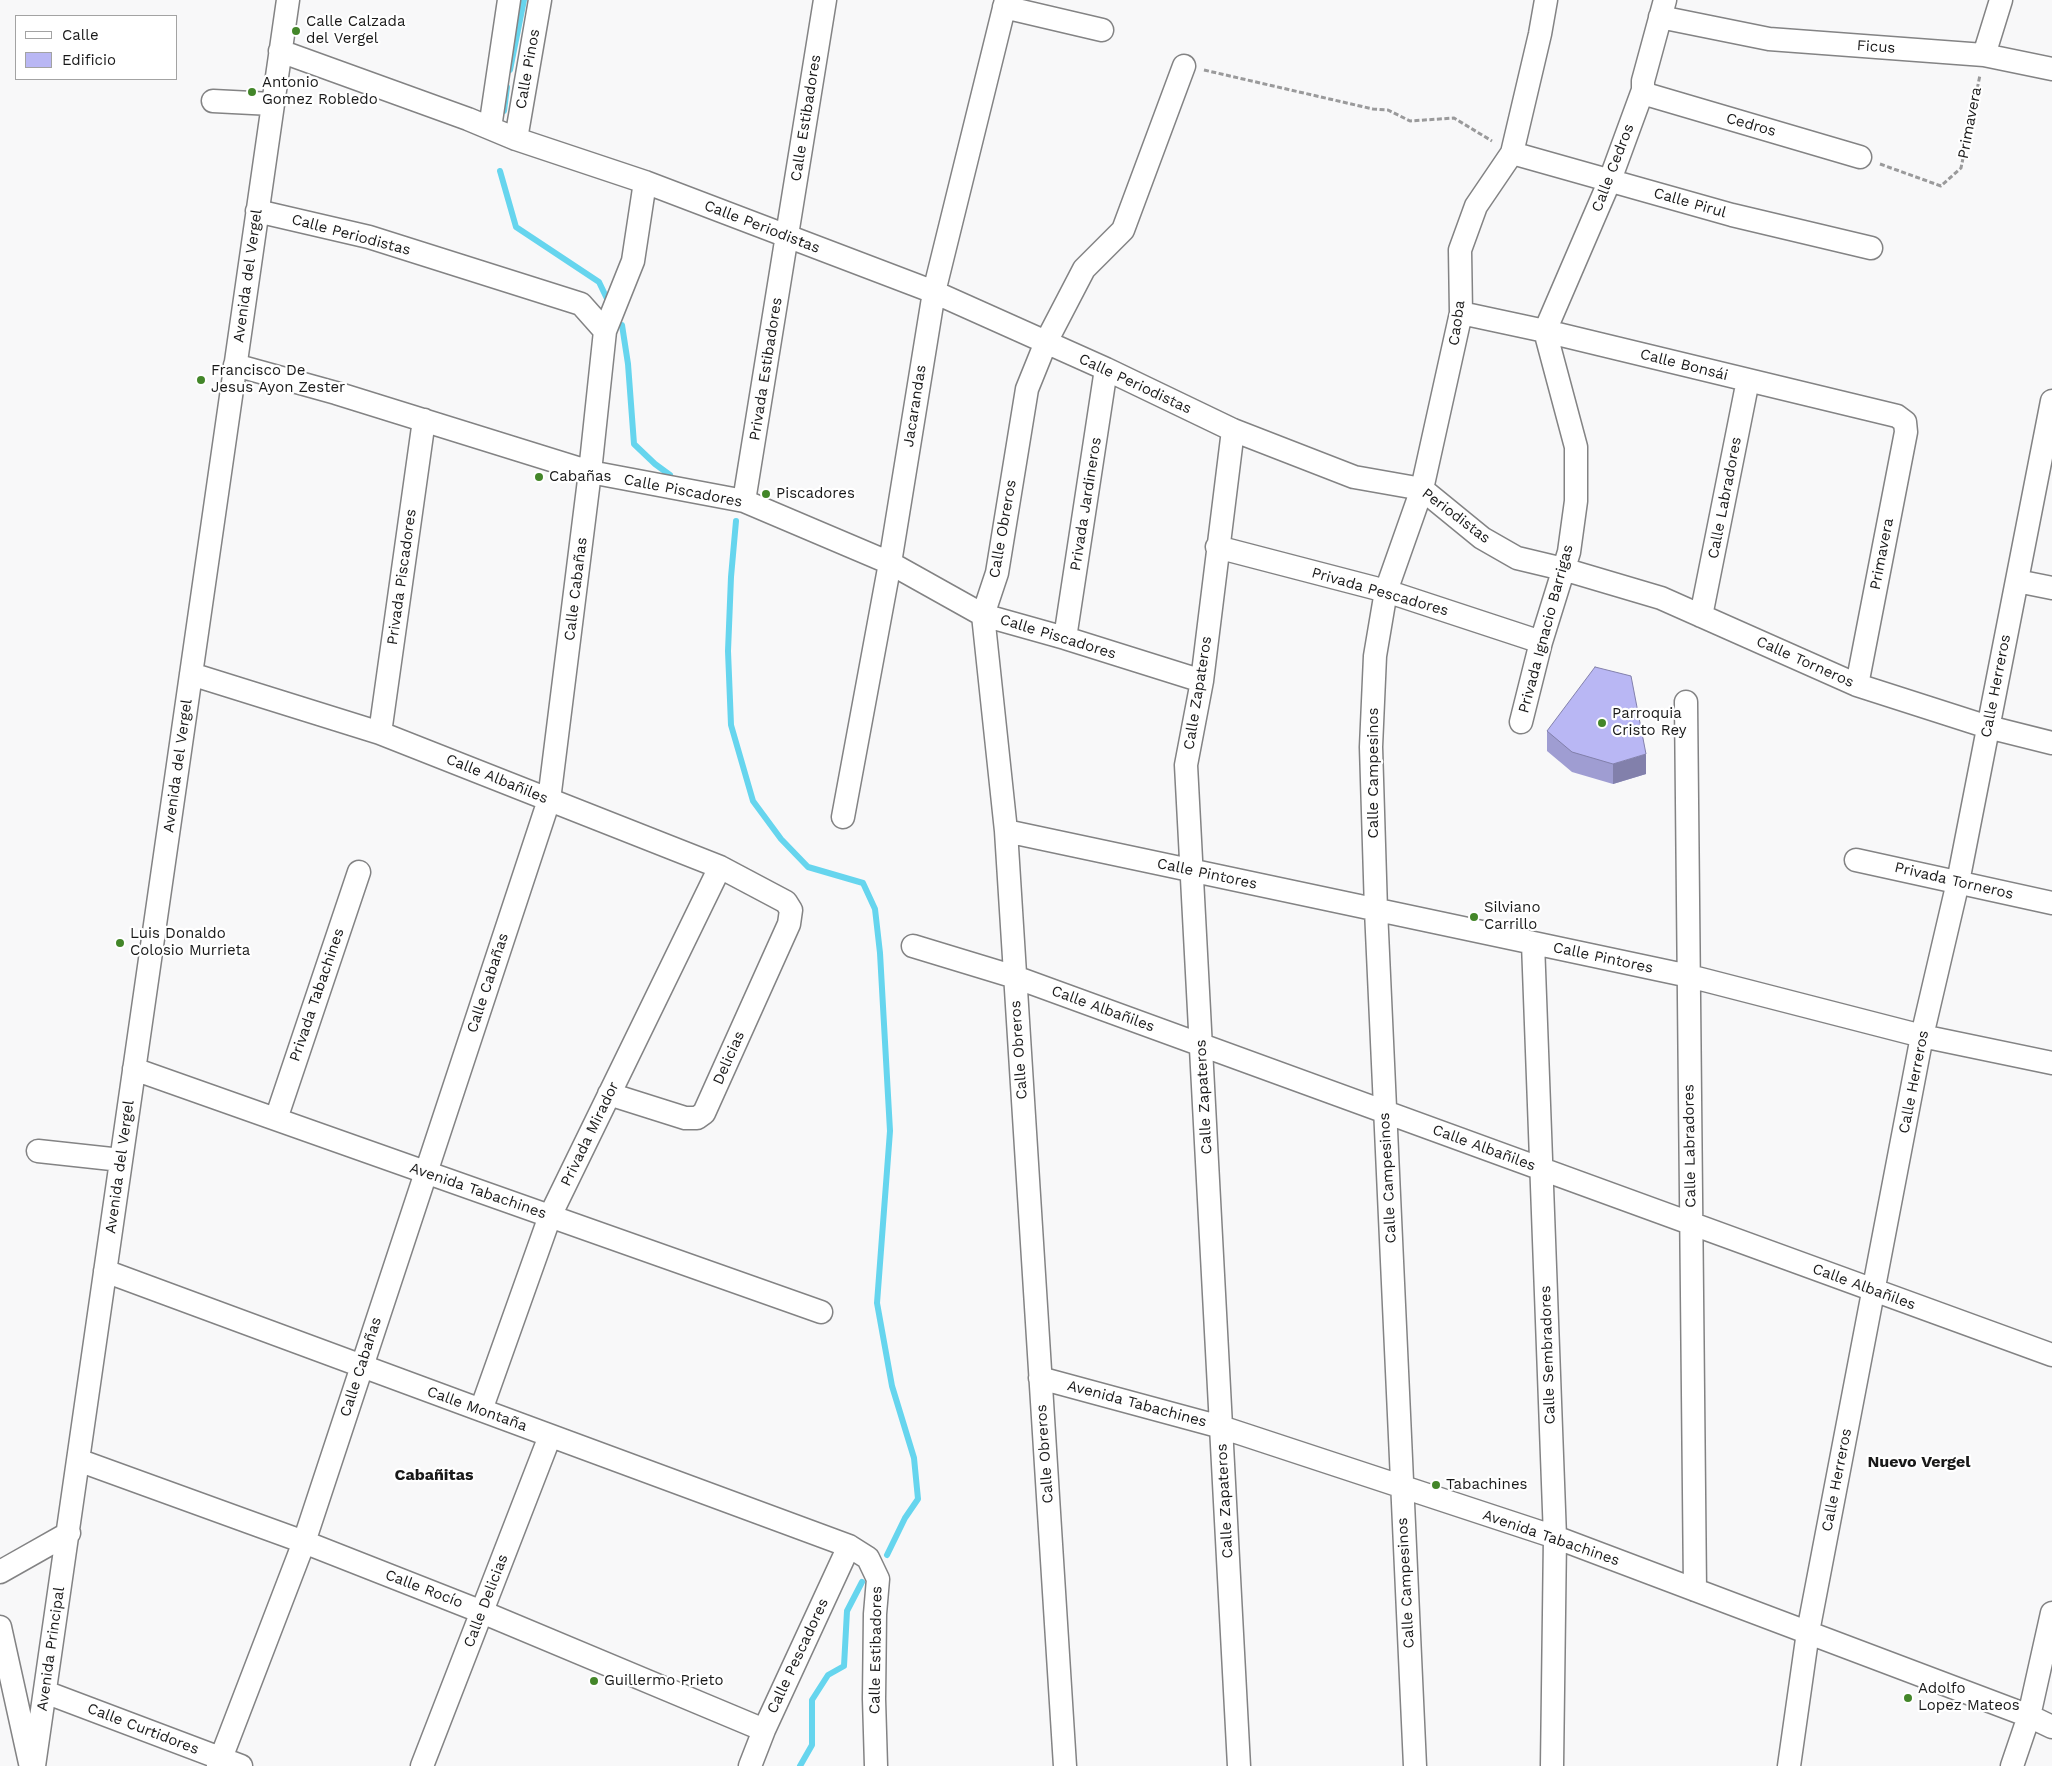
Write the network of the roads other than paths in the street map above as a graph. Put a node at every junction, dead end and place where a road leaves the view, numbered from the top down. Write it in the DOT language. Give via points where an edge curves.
graph roads {
  1 [pos="288,0"];
  2 [pos="510,0"];
  3 [pos="540,0"];
  4 [pos="825,0"];
  5 [pos="1546,0"];
  6 [pos="2001,0"];
  7 [pos="1005,4"];
  8 [pos="1663,9"];
  9 [pos="1102,30"];
  10 [pos="280,51"];
  11 [pos="1984,55"];
  12 [pos="1184,66"];
  13 [pos="2052,69"];
  14 [pos="1643,90"];
  15 [pos="214,100"];
  16 [pos="272,104"];
  17 [pos="490,128"];
  18 [pos="516,139"];
  19 [pos="1512,153"];
  20 [pos="1860,157"];
  21 [pos="1610,180"];
  22 [pos="645,182"];
  23 [pos="257,211"];
  24 [pos="787,237"];
  25 [pos="1870,248"];
  26 [pos="934,292"];
  27 [pos="1461,313"];
  28 [pos="606,331"];
  29 [pos="1545,331"];
  30 [pos="1046,342"];
  31 [pos="235,365"];
  32 [pos="1106,369"];
  33 [pos="1748,380"];
  34 [pos="2052,402"];
  35 [pos="424,420"];
  36 [pos="1905,422"];
  37 [pos="1233,430"];
  38 [pos="590,472"];
  39 [pos="1422,489"];
  40 [pos="744,501"];
  41 [pos="1217,547"];
  42 [pos="890,564"];
  43 [pos="1563,569"];
  44 [pos="2017,581"];
  45 [pos="2052,588"];
  46 [pos="1386,590"];
  47 [pos="983,615"];
  48 [pos="1702,616"];
  49 [pos="1065,638"];
  50 [pos="1541,642"];
  51 [pos="191,674"];
  52 [pos="1202,681"];
  53 [pos="1857,685"];
  54 [pos="1686,702"];
  55 [pos="1521,722"];
  56 [pos="1988,727"];
  57 [pos="380,733"];
  58 [pos="2052,743"];
  59 [pos="549,800"];
  60 [pos="842,817"];
  61 [pos="1006,831"];
  62 [pos="1856,860"];
  63 [pos="720,867"];
  64 [pos="1192,870"];
  65 [pos="358,872"];
  66 [pos="1958,882"];
  67 [pos="2052,903"];
  68 [pos="791,910"];
  69 [pos="1376,910"];
  70 [pos="1533,943"];
  71 [pos="913,946"];
  72 [pos="1689,976"];
  73 [pos="1015,977"];
  74 [pos="1922,1036"];
  75 [pos="1201,1045"];
  76 [pos="2052,1063"];
  77 [pos="134,1069"];
  78 [pos="609,1094"];
  79 [pos="1386,1112"];
  80 [pos="276,1119"];
  81 [pos="38,1151"];
  82 [pos="121,1160"];
  83 [pos="1542,1169"];
  84 [pos="426,1172"];
  85 [pos="550,1216"];
  86 [pos="1691,1224"];
  87 [pos="105,1271"];
  88 [pos="1874,1290"];
  89 [pos="821,1312"];
  90 [pos="2052,1356"];
  91 [pos="362,1366"];
  92 [pos="1040,1378"];
  93 [pos="481,1410"];
  94 [pos="1221,1427"];
  95 [pos="550,1436"];
  96 [pos="78,1460"];
  97 [pos="1402,1487"];
  98 [pos="69,1533"];
  99 [pos="1555,1537"];
  100 [pos="304,1542"];
  101 [pos="849,1546"];
  102 [pos="0,1572"];
  103 [pos="1695,1590"];
  104 [pos="482,1612"];
  105 [pos="2052,1612"];
  106 [pos="0,1627"];
  107 [pos="1808,1632"];
  108 [pos="45,1692"];
  109 [pos="2029,1716"];
  110 [pos="2052,1727"];
  111 [pos="764,1730"];
  112 [pos="227,1763"];
  113 [pos="30,1766"];
  114 [pos="34,1766"];
  115 [pos="422,1766"];
  116 [pos="750,1766"];
  117 [pos="876,1766"];
  118 [pos="1064,1766"];
  119 [pos="1238,1766"];
  120 [pos="1415,1766"];
  121 [pos="1552,1766"];
  122 [pos="1789,1766"];
  123 [pos="2012,1766"];
  1 -- 10 [label="street, Avenida del Vergel"];
  2 -- 17 [label="street"];
  3 -- 18 [label="street, Calle Pinos"];
  4 -- 24 [label="street, Calle Estibadores"];
  5 -- 19 [label="street, Caoba"];
  6 -- 11 [label="street"];
  7 -- 9 [label="street"];
  7 -- 26 [label="street, Jacarandas"];
  8 -- 11 [label="street, Ficus" via="1769,38"];
  8 -- 14 [label="street, Calle Cedros"];
  10 -- 16 [label="street, Avenida del Vergel"];
  10 -- 17 [label="street, Calle Periodistas"];
  11 -- 13 [label="street, Ficus"];
  12 -- 30 [label="street, Calle Obreros" via="1123,230 1084,269"];
  14 -- 20 [label="street, Cedros" via="1649,95"];
  14 -- 21 [label="street, Calle Cedros"];
  15 -- 16 [label="street"];
  16 -- 23 [label="street, Avenida del Vergel"];
  17 -- 18 [label="street, Calle Periodistas"];
  18 -- 22 [label="street, Calle Periodistas"];
  19 -- 21 [label="street, Calle Pirul"];
  19 -- 27 [label="street, Caoba" via="1476,206 1460,250"];
  21 -- 25 [label="street, Calle Pirul" via="1732,215"];
  21 -- 29 [label="street, Calle Cedros"];
  22 -- 24 [label="street, Calle Periodistas"];
  22 -- 28 [label="street, Calle Cabañas" via="633,262"];
  23 -- 28 [label="street, Calle Periodistas" via="369,237 580,304"];
  23 -- 31 [label="street, Avenida del Vergel"];
  24 -- 26 [label="street, Calle Periodistas"];
  24 -- 40 [label="street, Privada Estibadores"];
  26 -- 30 [label="street, Calle Periodistas"];
  26 -- 42 [label="street, Jacarandas"];
  27 -- 29 [label="street, Calle Bonsái"];
  27 -- 39 [label="street, Caoba"];
  28 -- 38 [label="street, Calle Cabañas"];
  29 -- 33 [label="street, Calle Bonsái"];
  29 -- 43 [label="street, Privada Ignacio Barrigas" via="1576,448 1576,501 1569,552"];
  30 -- 32 [label="street, Calle Periodistas"];
  30 -- 47 [label="street, Calle Obreros" via="1027,389 997,573"];
  31 -- 35 [label="street, Calle Piscadores"];
  31 -- 51 [label="street, Avenida del Vergel"];
  32 -- 37 [label="street, Calle Periodistas"];
  32 -- 49 [label="street, Privada Jardineros"];
  33 -- 36 [label="street, Calle Bonsái" via="1897,416"];
  33 -- 48 [label="street, Calle Labradores"];
  34 -- 44 [label="street, Calle Herreros"];
  35 -- 38 [label="street, Calle Piscadores"];
  35 -- 57 [label="street, Privada Piscadores"];
  36 -- 53 [label="street, Primavera" via="1904,442"];
  37 -- 39 [label="street, Periodistas" via="1354,477"];
  37 -- 41 [label="street, Calle Zapateros"];
  38 -- 40 [label="street, Calle Piscadores"];
  38 -- 59 [label="street, Calle Cabañas"];
  39 -- 43 [label="street, Periodistas" via="1482,538 1518,558"];
  39 -- 46 [label="street, Caoba"];
  40 -- 42 [label="street, Calle Piscadores"];
  41 -- 46 [label="street, Privada Pescadores"];
  41 -- 52 [label="street, Calle Zapateros"];
  42 -- 47 [label="street, Calle Piscadores"];
  42 -- 60 [label="street, Jacarandas"];
  43 -- 48 [label="street, Calle Torneros" via="1661,598"];
  43 -- 50 [label="street, Privada Ignacio Barrigas"];
  44 -- 45 [label="street"];
  44 -- 56 [label="street, Calle Herreros"];
  46 -- 50 [label="street, Privada Pescadores"];
  46 -- 69 [label="street, Calle Campesinos" via="1375,656 1371,747"];
  47 -- 49 [label="street, Calle Piscadores"];
  47 -- 61 [label="street, Calle Obreros"];
  48 -- 53 [label="street, Calle Torneros"];
  49 -- 52 [label="street, Calle Piscadores"];
  50 -- 55 [label="street, Privada Ignacio Barrigas"];
  51 -- 57 [label="street, Calle Albañiles"];
  51 -- 77 [label="street, Avenida del Vergel"];
  52 -- 64 [label="street, Calle Zapateros" via="1186,765"];
  53 -- 56 [label="street, Calle Torneros"];
  54 -- 72 [label="street, Calle Labradores"];
  56 -- 58 [label="street, Calle Torneros"];
  56 -- 66 [label="street, Calle Herreros"];
  57 -- 59 [label="street, Calle Albañiles"];
  59 -- 63 [label="street, Calle Albañiles"];
  59 -- 84 [label="street, Calle Cabañas"];
  61 -- 64 [label="street, Calle Pintores"];
  61 -- 73 [label="street, Calle Obreros"];
  62 -- 66 [label="street, Privada Torneros"];
  63 -- 68 [label="street, Calle Albañiles" via="786,902"];
  63 -- 78 [label="street, Privada Mirador"];
  64 -- 69 [label="street, Calle Pintores"];
  64 -- 75 [label="street, Calle Zapateros"];
  65 -- 80 [label="street, Privada Tabachines"];
  66 -- 67 [label="street, Privada Torneros"];
  66 -- 74 [label="street, Calle Herreros"];
  68 -- 78 [label="street, Delicias" via="789,924 704,1113 697,1118 685,1118"];
  69 -- 70 [label="street, Calle Pintores"];
  69 -- 79 [label="street, Calle Campesinos"];
  70 -- 72 [label="street, Calle Pintores"];
  70 -- 83 [label="street, Calle Sembradores"];
  71 -- 73 [label="street, Calle Albañiles"];
  72 -- 74 [label="street, Calle Pintores"];
  72 -- 86 [label="street, Calle Labradores"];
  73 -- 75 [label="street, Calle Albañiles"];
  73 -- 92 [label="street, Calle Obreros"];
  74 -- 76 [label="street, Calle Pintores"];
  74 -- 88 [label="street, Calle Herreros"];
  75 -- 79 [label="street, Calle Albañiles"];
  75 -- 94 [label="street, Calle Zapateros"];
  77 -- 80 [label="street, Avenida Tabachines"];
  77 -- 82 [label="street, Avenida del Vergel"];
  78 -- 85 [label="street, Privada Mirador"];
  79 -- 83 [label="street, Calle Albañiles"];
  79 -- 97 [label="street, Calle Campesinos"];
  80 -- 84 [label="street, Avenida Tabachines"];
  81 -- 82 [label="street"];
  82 -- 87 [label="street, Avenida del Vergel"];
  83 -- 86 [label="street, Calle Albañiles"];
  83 -- 99 [label="street, Calle Sembradores"];
  84 -- 85 [label="street, Avenida Tabachines"];
  84 -- 91 [label="street, Calle Cabañas"];
  85 -- 89 [label="street, Avenida Tabachines"];
  85 -- 93 [label="street, Privada Mirador"];
  86 -- 88 [label="street, Calle Albañiles"];
  86 -- 103 [label="street, Calle Labradores"];
  87 -- 91 [label="street, Calle Montaña"];
  87 -- 96 [label="street, Avenida del Vergel"];
  88 -- 90 [label="street, Calle Albañiles"];
  88 -- 107 [label="street, Calle Herreros"];
  91 -- 93 [label="street, Calle Montaña"];
  91 -- 100 [label="street, Calle Cabañas"];
  92 -- 94 [label="street, Avenida Tabachines"];
  92 -- 118 [label="street, Calle Obreros"];
  93 -- 95 [label="street, Calle Montaña"];
  94 -- 97 [label="street, Avenida Tabachines"];
  94 -- 119 [label="street, Calle Zapateros"];
  95 -- 101 [label="street, Calle Montaña"];
  95 -- 104 [label="street, Calle Delicias"];
  96 -- 98 [label="street, Avenida del Vergel"];
  96 -- 100 [label="street, Calle Rocío"];
  97 -- 99 [label="street, Avenida Tabachines"];
  97 -- 120 [label="street, Calle Campesinos"];
  98 -- 102 [label="street"];
  98 -- 108 [label="street, Avenida Principal"];
  99 -- 103 [label="street, Avenida Tabachines"];
  99 -- 121 [label="street, Calle Sembradores"];
  100 -- 104 [label="street, Calle Rocío"];
  100 -- 112 [label="street, Calle Cabañas"];
  101 -- 111 [label="street, Calle Pescadores"];
  101 -- 117 [label="street, Calle Estibadores" via="868,1558 878,1579 874,1699"];
  103 -- 107 [label="street, Avenida Tabachines"];
  104 -- 111 [label="street, Calle Rocío"];
  104 -- 115 [label="street, Calle Delicias"];
  105 -- 109 [label="street"];
  106 -- 113 [label="street"];
  107 -- 109 [label="street, Avenida Tabachines"];
  107 -- 122 [label="street, Calle Herreros"];
  108 -- 112 [label="street, Calle Curtidores"];
  108 -- 114 [label="street, Avenida Principal"];
  109 -- 110 [label="street, Avenida Tabachines"];
  109 -- 123 [label="street"];
  111 -- 116 [label="street, Calle Pescadores"];
}
